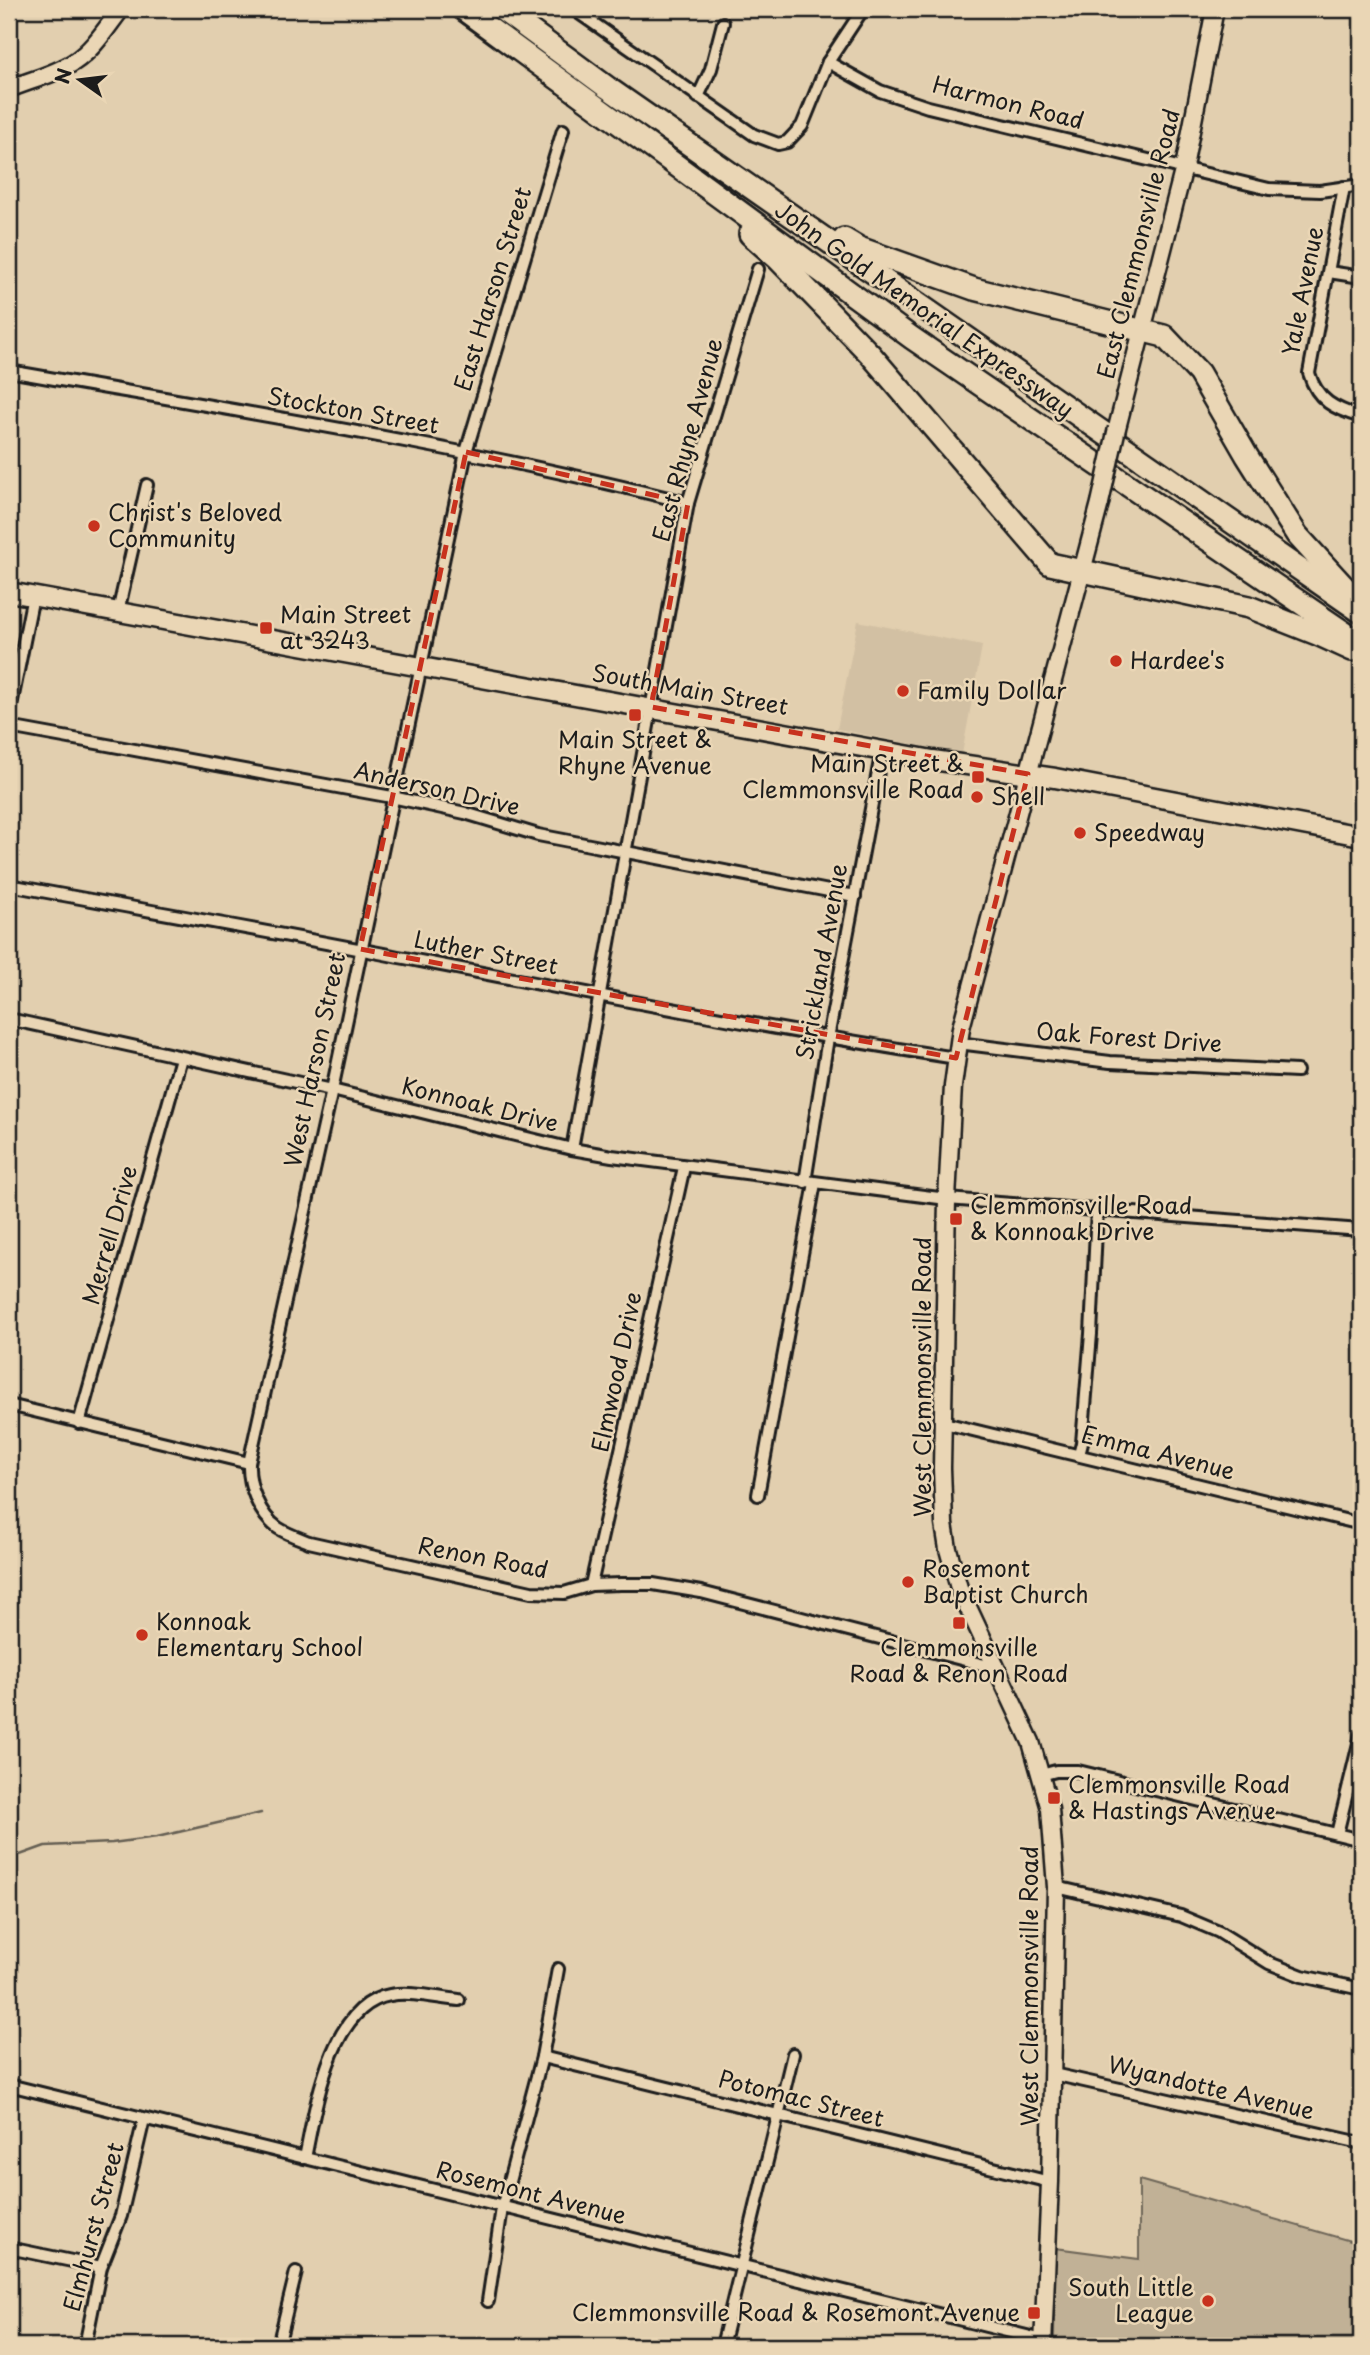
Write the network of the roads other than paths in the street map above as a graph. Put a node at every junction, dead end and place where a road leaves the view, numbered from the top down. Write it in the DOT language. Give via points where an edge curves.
graph roads {
  1 [pos="121,9"];
  2 [pos="463,9"];
  3 [pos="501,9"];
  4 [pos="573,9"];
  5 [pos="863,9"];
  6 [pos="1215,9"];
  7 [pos="723,23"];
  8 [pos="828,62"];
  9 [pos="9,89"];
  10 [pos="619,95"];
  11 [pos="698,97"];
  12 [pos="626,128"];
  13 [pos="563,130"];
  14 [pos="1184,167"];
  15 [pos="1361,185"];
  16 [pos="1344,187"];
  17 [pos="758,269"];
  18 [pos="1329,272"];
  19 [pos="1361,277"];
  20 [pos="1143,330"];
  21 [pos="9,371"];
  22 [pos="1361,416"];
  23 [pos="466,452"];
  24 [pos="147,485"];
  25 [pos="688,503"];
  26 [pos="1082,571"];
  27 [pos="9,592"];
  28 [pos="33,596"];
  29 [pos="1361,604"];
  30 [pos="118,612"];
  31 [pos="1361,612"];
  32 [pos="1361,644"];
  33 [pos="1361,654"];
  34 [pos="422,666"];
  35 [pos="652,707"];
  36 [pos="9,716"];
  37 [pos="9,727"];
  38 [pos="882,750"];
  39 [pos="1028,774"];
  40 [pos="392,797"];
  41 [pos="1361,836"];
  42 [pos="626,853"];
  43 [pos="9,885"];
  44 [pos="855,896"];
  45 [pos="360,949"];
  46 [pos="600,997"];
  47 [pos="9,1019"];
  48 [pos="828,1038"];
  49 [pos="957,1051"];
  50 [pos="181,1058"];
  51 [pos="1297,1070"];
  52 [pos="332,1090"];
  53 [pos="572,1149"];
  54 [pos="684,1167"];
  55 [pos="810,1183"];
  56 [pos="947,1199"];
  57 [pos="1097,1209"];
  58 [pos="1361,1230"];
  59 [pos="9,1405"];
  60 [pos="79,1423"];
  61 [pos="944,1423"];
  62 [pos="1079,1455"];
  63 [pos="249,1463"];
  64 [pos="758,1496"];
  65 [pos="1361,1524"];
  66 [pos="591,1585"];
  67 [pos="996,1668"];
  68 [pos="1361,1735"];
  69 [pos="1041,1775"];
  70 [pos="1336,1834"];
  71 [pos="1361,1840"];
  72 [pos="1056,1887"];
  73 [pos="558,1969"];
  74 [pos="1361,1989"];
  75 [pos="459,2000"];
  76 [pos="793,2054"];
  77 [pos="542,2057"];
  78 [pos="1053,2074"];
  79 [pos="9,2085"];
  80 [pos="777,2115"];
  81 [pos="144,2119"];
  82 [pos="1361,2143"];
  83 [pos="305,2158"];
  84 [pos="1050,2182"];
  85 [pos="502,2208"];
  86 [pos="9,2248"];
  87 [pos="742,2266"];
  88 [pos="101,2267"];
  89 [pos="296,2272"];
  90 [pos="488,2301"];
  91 [pos="1043,2343"];
  92 [pos="85,2346"];
  93 [pos="278,2346"];
  94 [pos="722,2346"];
  1 -- 9 [label="main road" via="75,62"];
  2 -- 12 [label="highway, John Gold Memorial Expressway"];
  3 -- 10 [label="highway, John Gold Memorial Expressway"];
  4 -- 11 [label="street"];
  5 -- 8 [label="street"];
  6 -- 14 [label="main road, East Clemmonsville Road"];
  7 -- 11 [label="street"];
  8 -- 11 [label="street" via="802,126 788,142 778,144 754,135"];
  8 -- 14 [label="street, Harmon Road" via="880,91 928,107"];
  10 -- 20 [label="highway" via="738,176 859,248 974,289"];
  10 -- 31 [label="highway, John Gold Memorial Expressway"];
  12 -- 26 [label="highway" via="778,259 815,297 1016,521 1042,558"];
  12 -- 32 [label="highway, John Gold Memorial Expressway" via="912,338"];
  13 -- 23 [label="street, East Harson Street"];
  14 -- 16 [label="street, Harmon Road" via="1269,189"];
  14 -- 20 [label="main road, East Clemmonsville Road"];
  15 -- 16 [label="street, Harmon Road"];
  16 -- 18 [label="street, Yale Avenue"];
  17 -- 25 [label="street, East Rhyne Avenue"];
  18 -- 19 [label="street"];
  18 -- 22 [label="street, Yale Avenue" via="1309,373 1315,390 1331,406"];
  20 -- 26 [label="main road, East Clemmonsville Road, bridge"];
  20 -- 29 [label="highway" via="1164,336 1199,373 1297,535"];
  21 -- 23 [label="street, Stockton Street"];
  23 -- 25 [label="street, Stockton Street"];
  23 -- 34 [label="street, East Harson Street"];
  24 -- 30 [label="street"];
  25 -- 35 [label="street, East Rhyne Avenue"];
  26 -- 33 [label="highway" via="1249,607"];
  26 -- 39 [label="main road, East Clemmonsville Road"];
  27 -- 28 [label="main road, South Main Street"];
  28 -- 30 [label="main road, South Main Street"];
  28 -- 36 [label="street"];
  30 -- 34 [label="main road, South Main Street"];
  34 -- 35 [label="main road, South Main Street"];
  34 -- 40 [label="street, West Harson Street"];
  35 -- 38 [label="main road, South Main Street"];
  35 -- 42 [label="street, East Rhyne Avenue"];
  37 -- 40 [label="street, Anderson Drive"];
  38 -- 39 [label="main road, South Main Street"];
  38 -- 44 [label="street, Strickland Avenue"];
  39 -- 41 [label="main road, South Main Street"];
  39 -- 49 [label="main road, West Clemmonsville Road"];
  40 -- 42 [label="street, Anderson Drive"];
  40 -- 45 [label="street, West Harson Street"];
  42 -- 44 [label="street, Anderson Drive"];
  42 -- 46 [label="street, East Rhyne Avenue"];
  43 -- 45 [label="street, Luther Street"];
  44 -- 48 [label="street, Strickland Avenue"];
  45 -- 46 [label="street, Luther Street"];
  45 -- 52 [label="street, West Harson Street"];
  46 -- 48 [label="street, Luther Street"];
  46 -- 53 [label="street, East Rhyne Avenue"];
  47 -- 50 [label="street, Konnoak Drive"];
  48 -- 49 [label="street, Luther Street"];
  48 -- 55 [label="street, Strickland Avenue"];
  49 -- 51 [label="street, Oak Forest Drive"];
  49 -- 56 [label="main road, West Clemmonsville Road"];
  50 -- 52 [label="street, Konnoak Drive"];
  50 -- 60 [label="street, Merrell Drive"];
  52 -- 53 [label="street, Konnoak Drive"];
  52 -- 63 [label="street, West Harson Street"];
  53 -- 54 [label="street, Konnoak Drive"];
  54 -- 55 [label="street, Konnoak Drive"];
  54 -- 66 [label="street, Elmwood Drive"];
  55 -- 56 [label="street, Konnoak Drive"];
  55 -- 64 [label="street, Strickland Avenue"];
  56 -- 57 [label="street, Konnoak Drive"];
  56 -- 61 [label="main road, West Clemmonsville Road"];
  57 -- 58 [label="street, Konnoak Drive"];
  57 -- 62 [label="street"];
  59 -- 60 [label="street"];
  60 -- 63 [label="street"];
  61 -- 62 [label="street, Emma Avenue"];
  61 -- 67 [label="main road, West Clemmonsville Road" via="942,1492 948,1549 958,1588"];
  62 -- 65 [label="street, Emma Avenue"];
  63 -- 66 [label="street, Renon Road" via="257,1502 277,1527 309,1542 531,1592 564,1593"];
  66 -- 67 [label="street, Renon Road" via="653,1584 701,1592"];
  67 -- 69 [label="main road, West Clemmonsville Road" via="1031,1742"];
  68 -- 70 [label="street"];
  69 -- 70 [label="street" via="1078,1771"];
  69 -- 72 [label="main road, West Clemmonsville Road" via="1053,1831"];
  70 -- 71 [label="street"];
  72 -- 74 [label="street" via="1181,1916 1219,1932 1269,1963 1302,1976"];
  72 -- 78 [label="main road, West Clemmonsville Road"];
  73 -- 77 [label="street"];
  75 -- 83 [label="street" via="392,1995 355,2017 327,2065"];
  76 -- 80 [label="street"];
  77 -- 80 [label="street, Potomac Street"];
  77 -- 85 [label="street"];
  78 -- 82 [label="street, Wyandotte Avenue"];
  78 -- 84 [label="main road, West Clemmonsville Road"];
  79 -- 81 [label="street, Rosemont Avenue"];
  80 -- 84 [label="street, Potomac Street"];
  80 -- 87 [label="street"];
  81 -- 83 [label="street, Rosemont Avenue"];
  81 -- 88 [label="street, Elmhurst Street" via="121,2216"];
  83 -- 85 [label="street, Rosemont Avenue"];
  84 -- 91 [label="main road, West Clemmonsville Road"];
  85 -- 87 [label="street, Rosemont Avenue"];
  85 -- 90 [label="street"];
  86 -- 88 [label="street"];
  87 -- 91 [label="street, Rosemont Avenue"];
  87 -- 94 [label="street"];
  88 -- 92 [label="street, Elmhurst Street"];
  89 -- 93 [label="street"];
}
